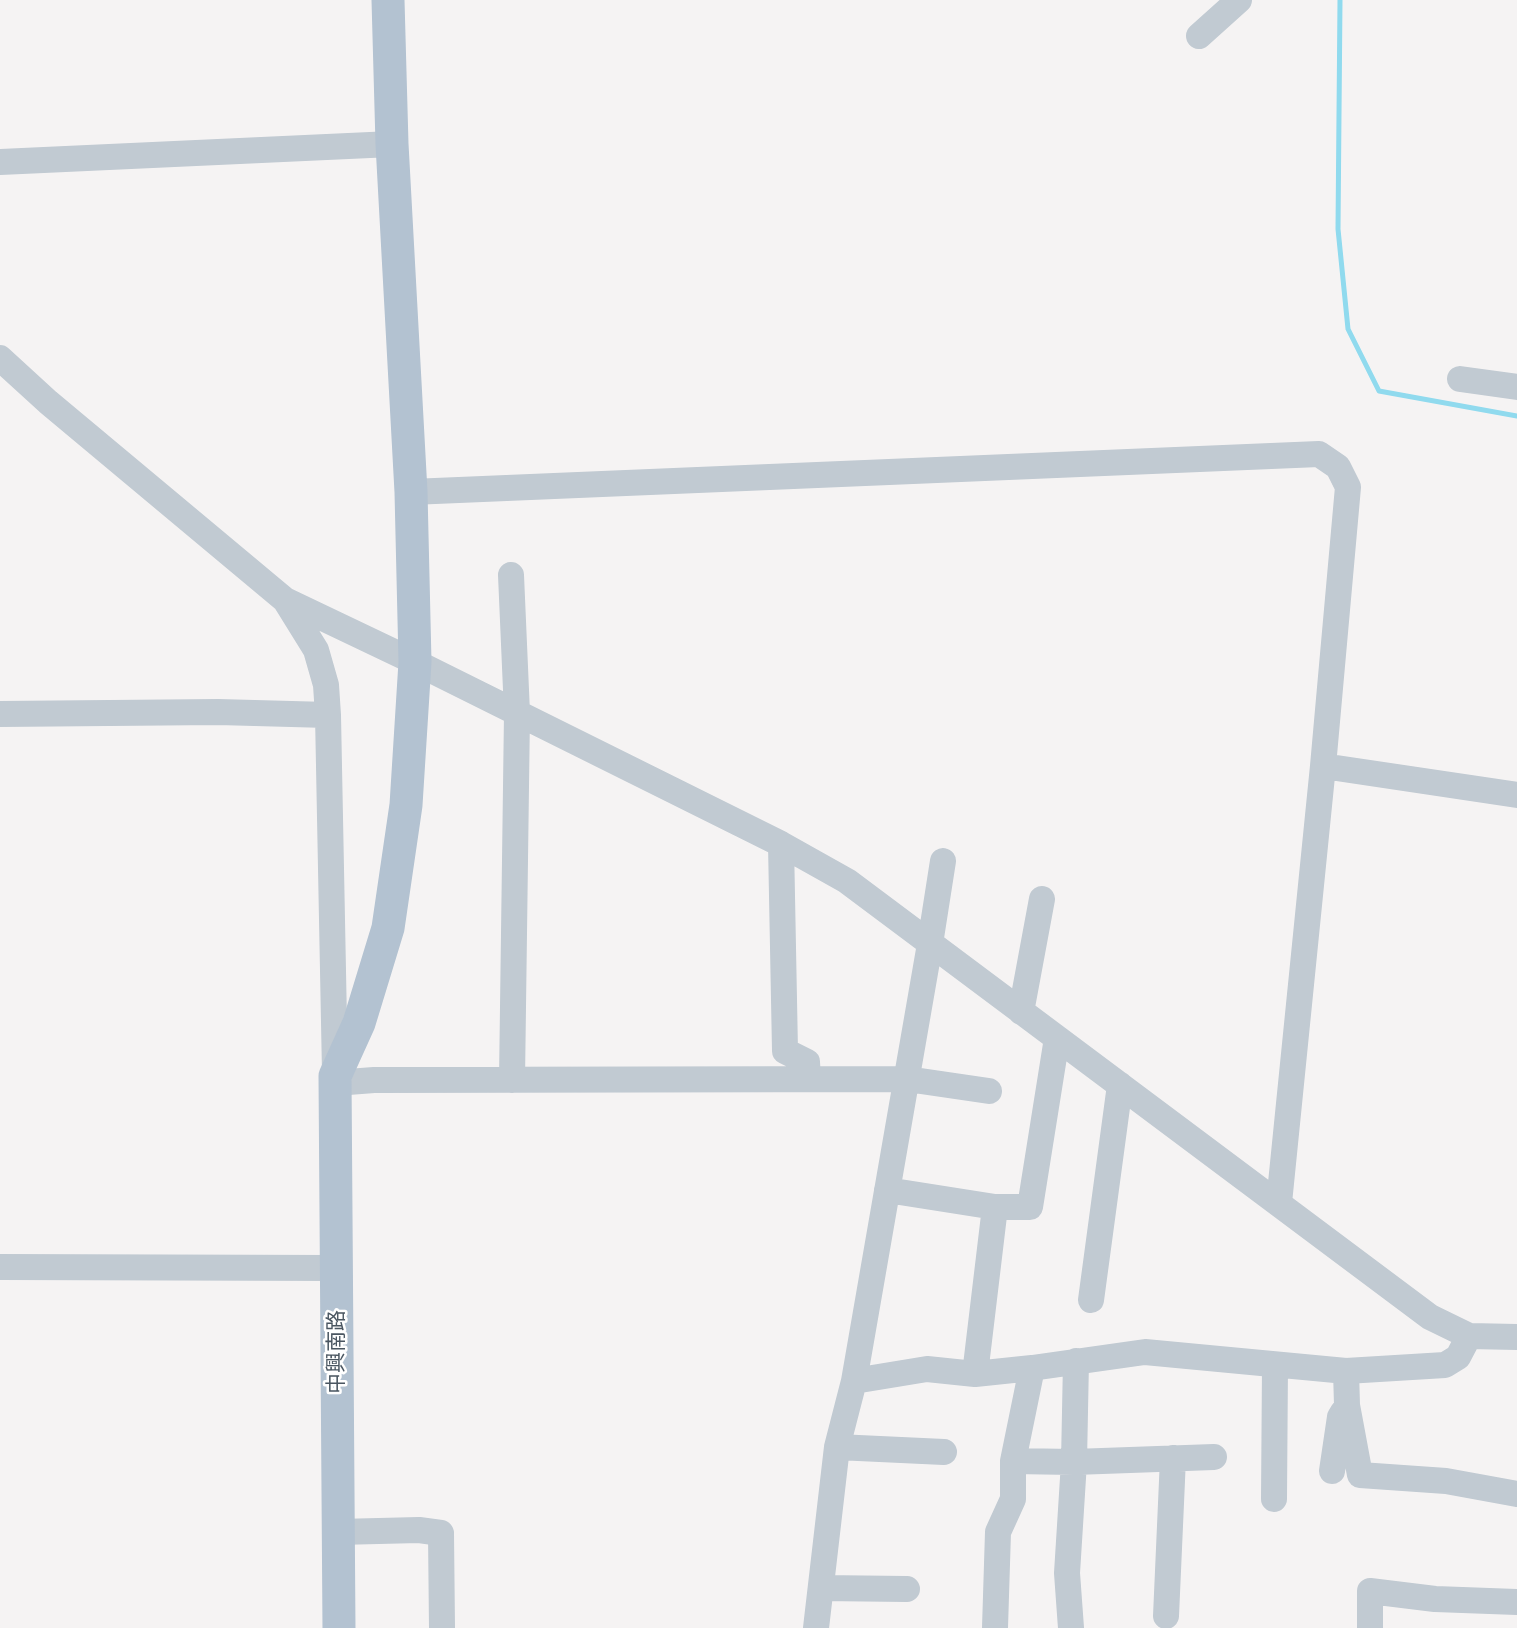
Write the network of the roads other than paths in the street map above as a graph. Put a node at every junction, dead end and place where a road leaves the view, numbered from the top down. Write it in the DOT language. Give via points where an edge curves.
graph roads {
  1 [pos="388,0"];
  2 [pos="1239,0"];
  3 [pos="1199,36"];
  4 [pos="392,144"];
  5 [pos="0,162"];
  6 [pos="0,357"];
  7 [pos="1460,379"];
  8 [pos="1517,387"];
  9 [pos="411,492"];
  10 [pos="511,575"];
  11 [pos="285,600"];
  12 [pos="415,662"];
  13 [pos="517,713"];
  14 [pos="0,714"];
  15 [pos="328,715"];
  16 [pos="1323,766"];
  17 [pos="1517,795"];
  18 [pos="781,844"];
  19 [pos="943,861"];
  20 [pos="1042,899"];
  21 [pos="930,944"];
  22 [pos="1021,1012"];
  23 [pos="1057,1038"];
  24 [pos="335,1079"];
  25 [pos="808,1079"];
  26 [pos="907,1079"];
  27 [pos="512,1080"];
  28 [pos="1120,1085"];
  29 [pos="989,1091"];
  30 [pos="887,1190"];
  31 [pos="1279,1203"];
  32 [pos="995,1208"];
  33 [pos="0,1267"];
  34 [pos="336,1268"];
  35 [pos="1092,1300"];
  36 [pos="1469,1336"];
  37 [pos="1517,1337"];
  38 [pos="1076,1361"];
  39 [pos="1275,1365"];
  40 [pos="1032,1368"];
  41 [pos="1346,1371"];
  42 [pos="975,1374"];
  43 [pos="854,1381"];
  44 [pos="1347,1405"];
  45 [pos="837,1447"];
  46 [pos="944,1452"];
  47 [pos="1214,1456"];
  48 [pos="1173,1458"];
  49 [pos="1012,1461"];
  50 [pos="1074,1462"];
  51 [pos="1332,1471"];
  52 [pos="1517,1494"];
  53 [pos="1274,1499"];
  54 [pos="338,1532"];
  55 [pos="821,1588"];
  56 [pos="907,1589"];
  57 [pos="1517,1602"];
  58 [pos="1166,1616"];
  59 [pos="339,1628"];
  60 [pos="442,1628"];
  61 [pos="816,1628"];
  62 [pos="995,1628"];
  63 [pos="1071,1628"];
  64 [pos="1370,1628"];
  1 -- 4 [label="main road"];
  2 -- 3 [label="street"];
  4 -- 5 [label="street"];
  4 -- 9 [label="main road"];
  6 -- 11 [label="street" via="48,402"];
  7 -- 8 [label="street"];
  9 -- 12 [label="main road"];
  9 -- 16 [label="street" via="1319,454 1338,467 1348,487"];
  10 -- 13 [label="street"];
  11 -- 12 [label="street"];
  11 -- 15 [label="street" via="316,650 326,685"];
  12 -- 13 [label="street"];
  12 -- 24 [label="main road" via="406,805 388,928 359,1023"];
  13 -- 18 [label="street"];
  13 -- 27 [label="street"];
  14 -- 15 [label="street"];
  15 -- 24 [label="street"];
  16 -- 17 [label="street"];
  16 -- 31 [label="street"];
  18 -- 21 [label="street" via="847,881"];
  18 -- 25 [label="street" via="785,1051 807,1062"];
  19 -- 21 [label="street"];
  20 -- 22 [label="street"];
  21 -- 22 [label="street"];
  21 -- 26 [label="street"];
  22 -- 23 [label="street"];
  23 -- 28 [label="street"];
  23 -- 32 [label="street" via="1030,1207"];
  24 -- 27 [label="street"];
  24 -- 34 [label="main road, 中興南路"];
  25 -- 26 [label="street"];
  25 -- 27 [label="street"];
  26 -- 29 [label="street"];
  26 -- 30 [label="street"];
  28 -- 31 [label="street"];
  28 -- 35 [label="street"];
  30 -- 32 [label="street"];
  30 -- 43 [label="street"];
  31 -- 36 [label="street" via="1430,1317"];
  32 -- 42 [label="street"];
  33 -- 34 [label="street"];
  34 -- 54 [label="main road, 中興南路"];
  36 -- 37 [label="street"];
  36 -- 41 [label="street" via="1458,1357 1445,1365"];
  38 -- 39 [label="street" via="1145,1352"];
  38 -- 40 [label="street"];
  38 -- 50 [label="street"];
  39 -- 41 [label="street"];
  39 -- 53 [label="street"];
  40 -- 42 [label="street"];
  40 -- 49 [label="street"];
  41 -- 44 [label="street"];
  42 -- 43 [label="street" via="927,1369"];
  43 -- 45 [label="street"];
  44 -- 51 [label="street" via="1340,1417"];
  44 -- 52 [label="street" via="1360,1475 1446,1481"];
  45 -- 46 [label="street"];
  45 -- 55 [label="street"];
  47 -- 48 [label="street"];
  48 -- 50 [label="street"];
  48 -- 58 [label="street"];
  49 -- 50 [label="street"];
  49 -- 62 [label="street" via="1013,1499 998,1532"];
  50 -- 63 [label="street" via="1068,1573"];
  54 -- 59 [label="main road, 中興南路"];
  54 -- 60 [label="street" via="441,1533"];
  55 -- 56 [label="street"];
  55 -- 61 [label="street"];
  57 -- 64 [label="street" via="1435,1599 1370,1591"];
}
